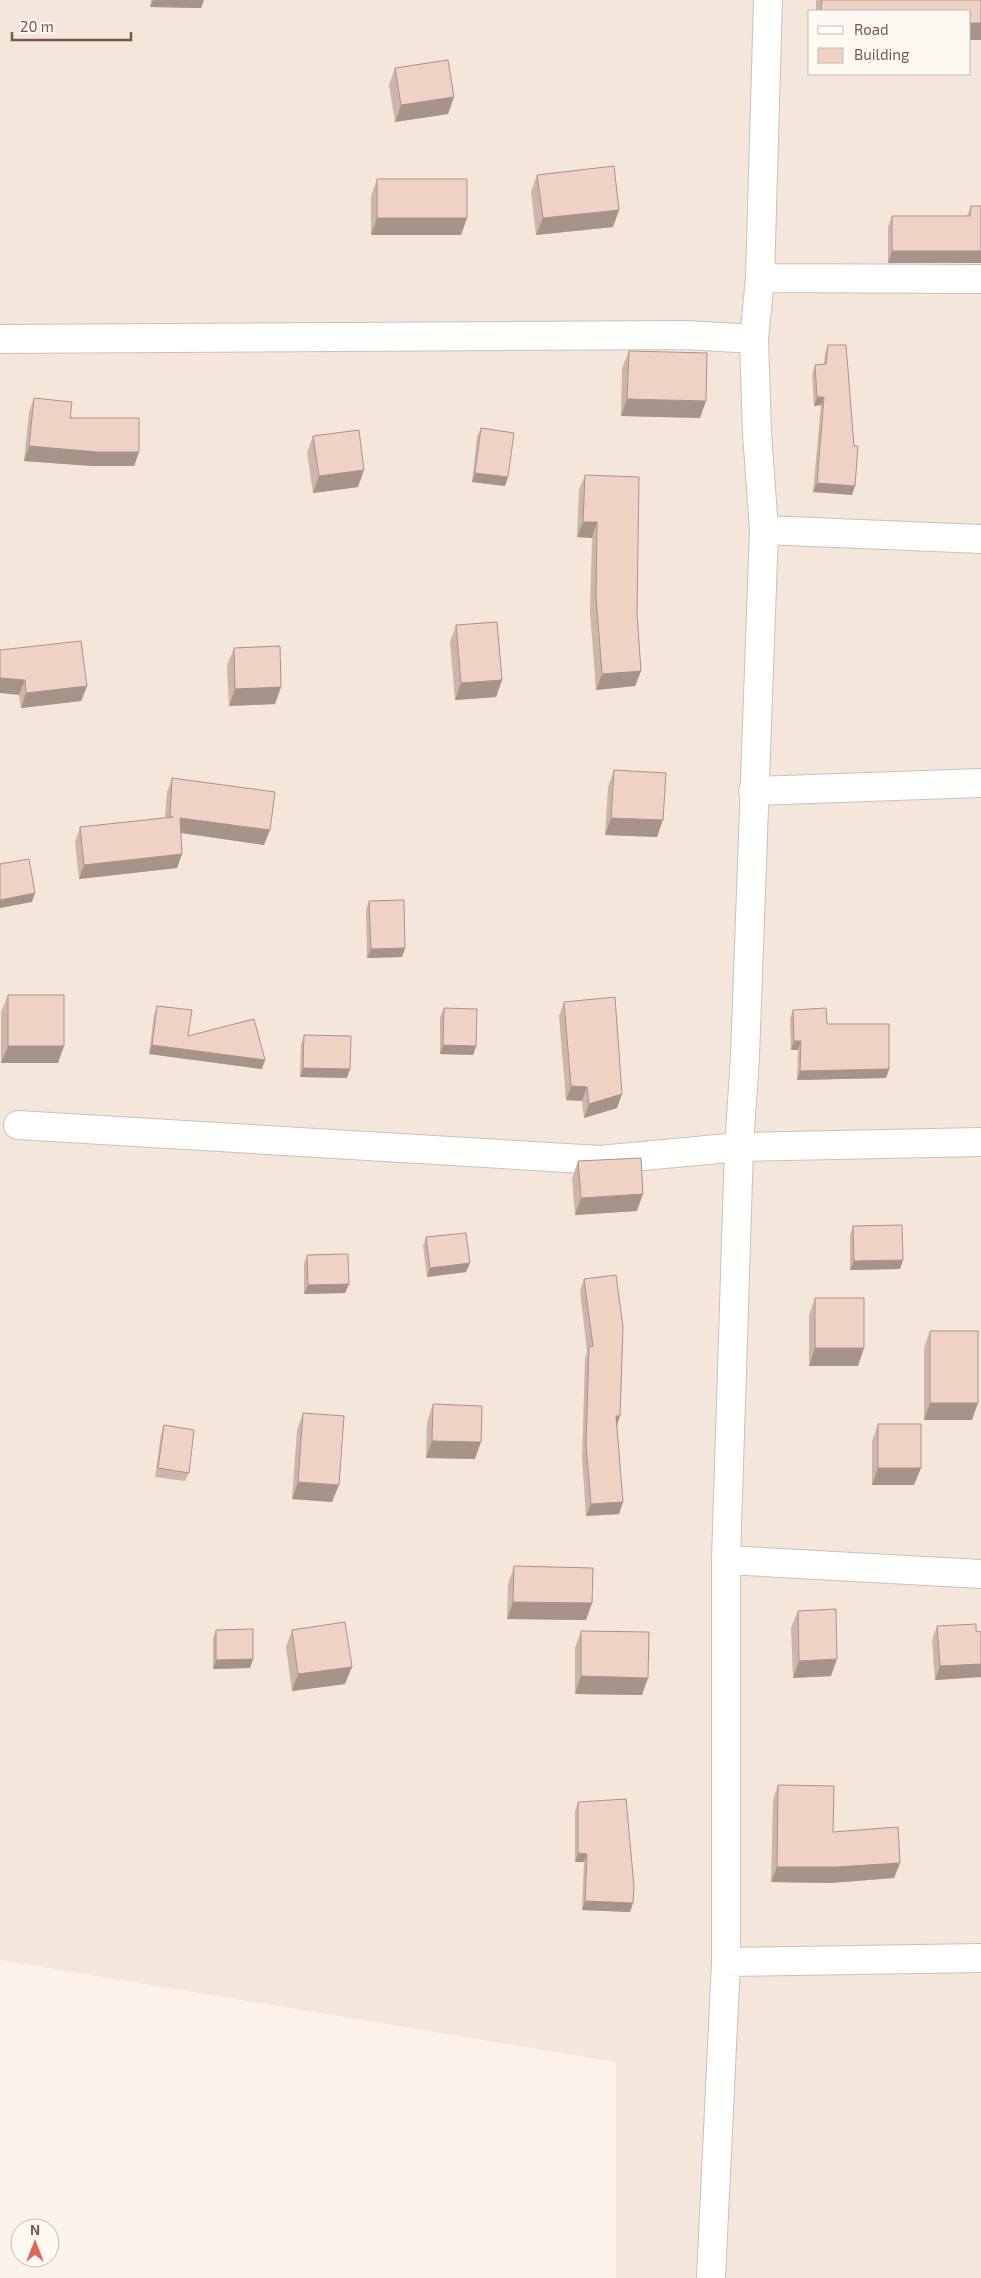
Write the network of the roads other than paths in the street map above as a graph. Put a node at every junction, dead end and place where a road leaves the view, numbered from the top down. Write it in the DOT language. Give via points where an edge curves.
graph roads {
  1 [pos="768,0"];
  2 [pos="760,278"];
  3 [pos="981,279"];
  4 [pos="0,339"];
  5 [pos="754,339"];
  6 [pos="764,530"];
  7 [pos="981,539"];
  8 [pos="981,783"];
  9 [pos="753,791"];
  10 [pos="18,1125"];
  11 [pos="981,1142"];
  12 [pos="739,1147"];
  13 [pos="726,1560"];
  14 [pos="981,1574"];
  15 [pos="981,1958"];
  16 [pos="726,1962"];
  17 [pos="711,2278"];
  1 -- 2 [label="street"];
  2 -- 3 [label="street"];
  2 -- 5 [label="street"];
  4 -- 5 [label="street" via="686,335"];
  5 -- 6 [label="street"];
  6 -- 7 [label="street"];
  6 -- 9 [label="street"];
  8 -- 9 [label="street"];
  9 -- 12 [label="street"];
  10 -- 12 [label="street" via="600,1160"];
  11 -- 12 [label="street"];
  12 -- 13 [label="street"];
  13 -- 14 [label="street"];
  13 -- 16 [label="street"];
  15 -- 16 [label="street"];
  16 -- 17 [label="street"];
}
